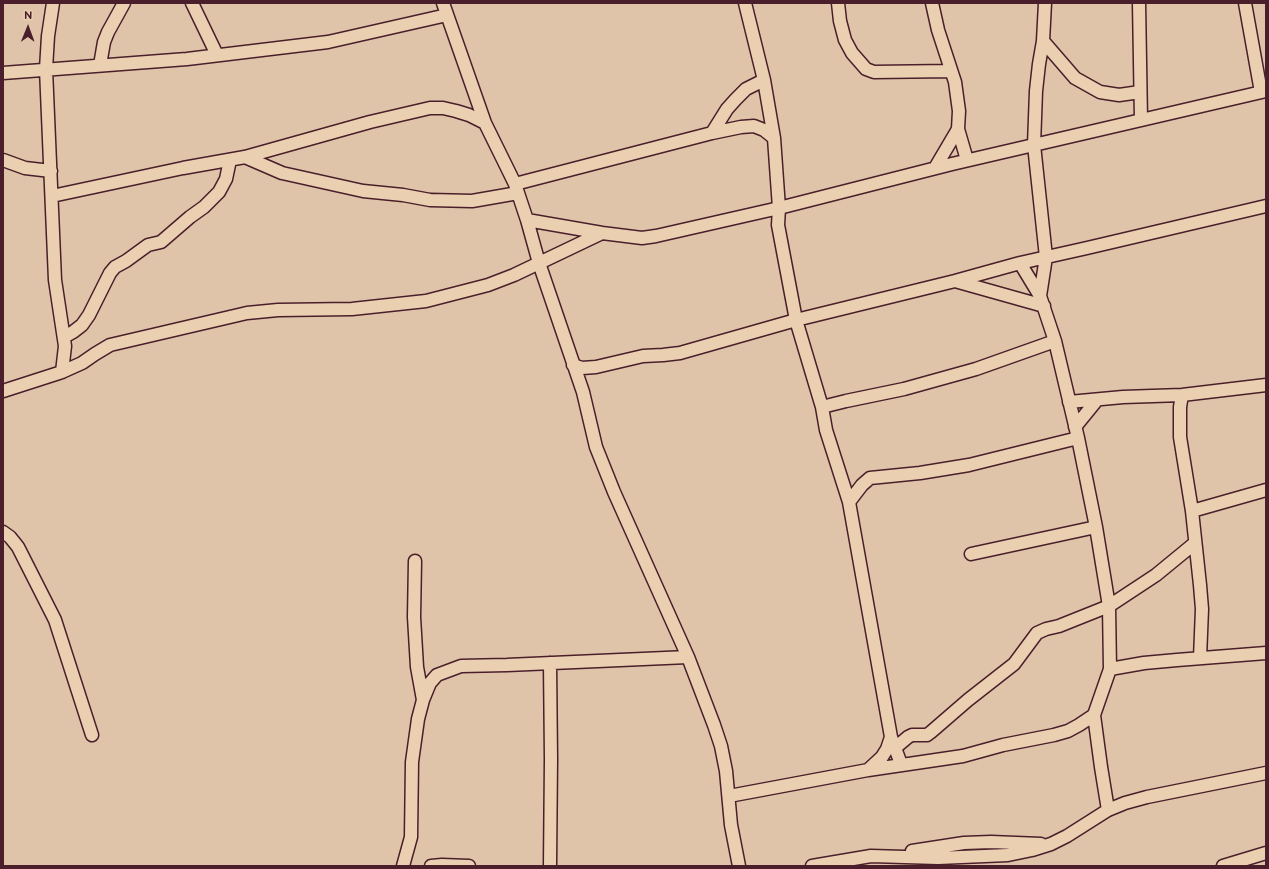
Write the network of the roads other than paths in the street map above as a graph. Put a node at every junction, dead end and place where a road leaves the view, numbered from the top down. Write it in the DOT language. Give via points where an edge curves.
graph roads {
  1 [pos="53,3"];
  2 [pos="124,3"];
  3 [pos="192,3"];
  4 [pos="443,3"];
  5 [pos="745,3"];
  6 [pos="838,3"];
  7 [pos="932,3"];
  8 [pos="1045,3"];
  9 [pos="1139,3"];
  10 [pos="1249,4"];
  11 [pos="447,15"];
  12 [pos="1043,41"];
  13 [pos="216,55"];
  14 [pos="100,65"];
  15 [pos="46,69"];
  16 [pos="951,71"];
  17 [pos="3,73"];
  18 [pos="764,80"];
  19 [pos="1140,92"];
  20 [pos="1264,92"];
  21 [pos="1141,120"];
  22 [pos="486,123"];
  23 [pos="958,128"];
  24 [pos="712,133"];
  25 [pos="774,138"];
  26 [pos="1034,144"];
  27 [pos="245,157"];
  28 [pos="3,160"];
  29 [pos="230,160"];
  30 [pos="968,160"];
  31 [pos="935,168"];
  32 [pos="51,171"];
  33 [pos="516,188"];
  34 [pos="52,196"];
  35 [pos="1266,206"];
  36 [pos="779,208"];
  37 [pos="527,220"];
  38 [pos="602,233"];
  39 [pos="1046,257"];
  40 [pos="539,263"];
  41 [pos="1020,263"];
  42 [pos="955,281"];
  43 [pos="1042,301"];
  44 [pos="796,320"];
  45 [pos="64,337"];
  46 [pos="1055,341"];
  47 [pos="573,365"];
  48 [pos="62,372"];
  49 [pos="1266,385"];
  50 [pos="3,391"];
  51 [pos="1182,395"];
  52 [pos="1097,400"];
  53 [pos="1069,402"];
  54 [pos="822,407"];
  55 [pos="1076,432"];
  56 [pos="1266,490"];
  57 [pos="849,502"];
  58 [pos="1192,511"];
  59 [pos="1096,528"];
  60 [pos="3,532"];
  61 [pos="1195,543"];
  62 [pos="971,554"];
  63 [pos="415,561"];
  64 [pos="1109,606"];
  65 [pos="1266,654"];
  66 [pos="688,657"];
  67 [pos="1200,658"];
  68 [pos="550,663"];
  69 [pos="1110,669"];
  70 [pos="423,700"];
  71 [pos="1094,715"];
  72 [pos="92,735"];
  73 [pos="893,743"];
  74 [pos="901,764"];
  75 [pos="868,770"];
  76 [pos="1266,773"];
  77 [pos="729,796"];
  78 [pos="1108,810"];
  79 [pos="1266,853"];
  80 [pos="403,866"];
  81 [pos="431,866"];
  82 [pos="469,866"];
  83 [pos="550,866"];
  84 [pos="739,866"];
  85 [pos="812,866"];
  86 [pos="1223,866"];
  1 -- 15 [label="street"];
  2 -- 14 [label="street" via="104,42"];
  3 -- 13 [label="street"];
  4 -- 11 [label="street"];
  5 -- 18 [label="street"];
  6 -- 16 [label="street" via="845,40 866,69 874,72"];
  7 -- 16 [label="street"];
  8 -- 12 [label="street"];
  9 -- 19 [label="street"];
  10 -- 20 [label="street"];
  11 -- 13 [label="street" via="328,42"];
  11 -- 22 [label="street"];
  12 -- 19 [label="street" via="1075,78 1100,92 1119,95"];
  12 -- 26 [label="street" via="1038,64"];
  13 -- 14 [label="street"];
  14 -- 15 [label="street"];
  15 -- 17 [label="street"];
  15 -- 32 [label="street"];
  16 -- 23 [label="street" via="957,93"];
  18 -- 24 [label="street" via="746,89 736,99"];
  18 -- 25 [label="street"];
  19 -- 21 [label="street"];
  20 -- 21 [label="street"];
  21 -- 26 [label="street"];
  22 -- 27 [label="street" via="456,111 430,108"];
  22 -- 33 [label="street"];
  23 -- 30 [label="street"];
  23 -- 31 [label="street"];
  24 -- 25 [label="street" via="754,126"];
  24 -- 33 [label="street"];
  25 -- 36 [label="street"];
  26 -- 30 [label="street"];
  26 -- 39 [label="street"];
  27 -- 29 [label="street"];
  27 -- 33 [label="street" via="282,173 363,191 403,194 430,200 472,201"];
  28 -- 32 [label="street" via="25,168"];
  29 -- 34 [label="street"];
  29 -- 45 [label="street" via="226,179 219,192 161,242 148,245 115,267 89,315 73,332"];
  30 -- 31 [label="street"];
  31 -- 36 [label="street"];
  32 -- 34 [label="street"];
  33 -- 37 [label="street"];
  34 -- 45 [label="street" via="55,280"];
  35 -- 39 [label="street"];
  36 -- 38 [label="street" via="642,238"];
  36 -- 44 [label="street" via="778,231"];
  37 -- 38 [label="street"];
  37 -- 40 [label="street"];
  38 -- 40 [label="street"];
  39 -- 41 [label="street"];
  39 -- 43 [label="street"];
  40 -- 47 [label="street"];
  40 -- 48 [label="street" via="501,280 426,301 352,309 278,310 239,315 110,345"];
  41 -- 42 [label="street"];
  41 -- 43 [label="street"];
  42 -- 43 [label="street"];
  42 -- 44 [label="street"];
  43 -- 46 [label="street"];
  44 -- 47 [label="street" via="680,352 643,356 596,367 582,368"];
  44 -- 54 [label="street"];
  45 -- 48 [label="street" via="65,356"];
  46 -- 53 [label="street"];
  46 -- 54 [label="street" via="904,389"];
  47 -- 66 [label="street" via="583,392 596,447"];
  48 -- 50 [label="street"];
  49 -- 51 [label="street"];
  51 -- 52 [label="street"];
  51 -- 58 [label="street" via="1180,437"];
  52 -- 53 [label="street"];
  52 -- 55 [label="street"];
  53 -- 55 [label="street"];
  54 -- 57 [label="street" via="828,436"];
  55 -- 57 [label="street" via="969,465 870,478"];
  55 -- 59 [label="street"];
  56 -- 58 [label="street"];
  57 -- 73 [label="street"];
  58 -- 61 [label="street"];
  59 -- 62 [label="street"];
  59 -- 64 [label="street"];
  60 -- 72 [label="street" via="18,547 55,620"];
  61 -- 64 [label="street" via="1156,576"];
  61 -- 67 [label="street" via="1202,609"];
  63 -- 70 [label="street" via="414,617 417,667"];
  64 -- 69 [label="street"];
  64 -- 73 [label="street" via="1037,633 1014,664 931,732 927,735 912,735"];
  65 -- 67 [label="street"];
  66 -- 68 [label="street"];
  66 -- 77 [label="street" via="721,746"];
  67 -- 69 [label="street"];
  68 -- 70 [label="street" via="461,666 437,675 430,683"];
  68 -- 83 [label="street"];
  69 -- 71 [label="street"];
  70 -- 80 [label="street" via="412,762 411,837"];
  71 -- 74 [label="street" via="1068,731 1054,735 963,756"];
  71 -- 78 [label="street"];
  73 -- 74 [label="street"];
  73 -- 75 [label="street"];
  74 -- 75 [label="street"];
  75 -- 77 [label="street"];
  76 -- 78 [label="street" via="1147,797"];
  77 -- 84 [label="street" via="731,825"];
  78 -- 85 [label="street" via="1051,844 1008,855 946,858 871,856"];
  79 -- 86 [label="street"];
  81 -- 82 [label="street"];
}
